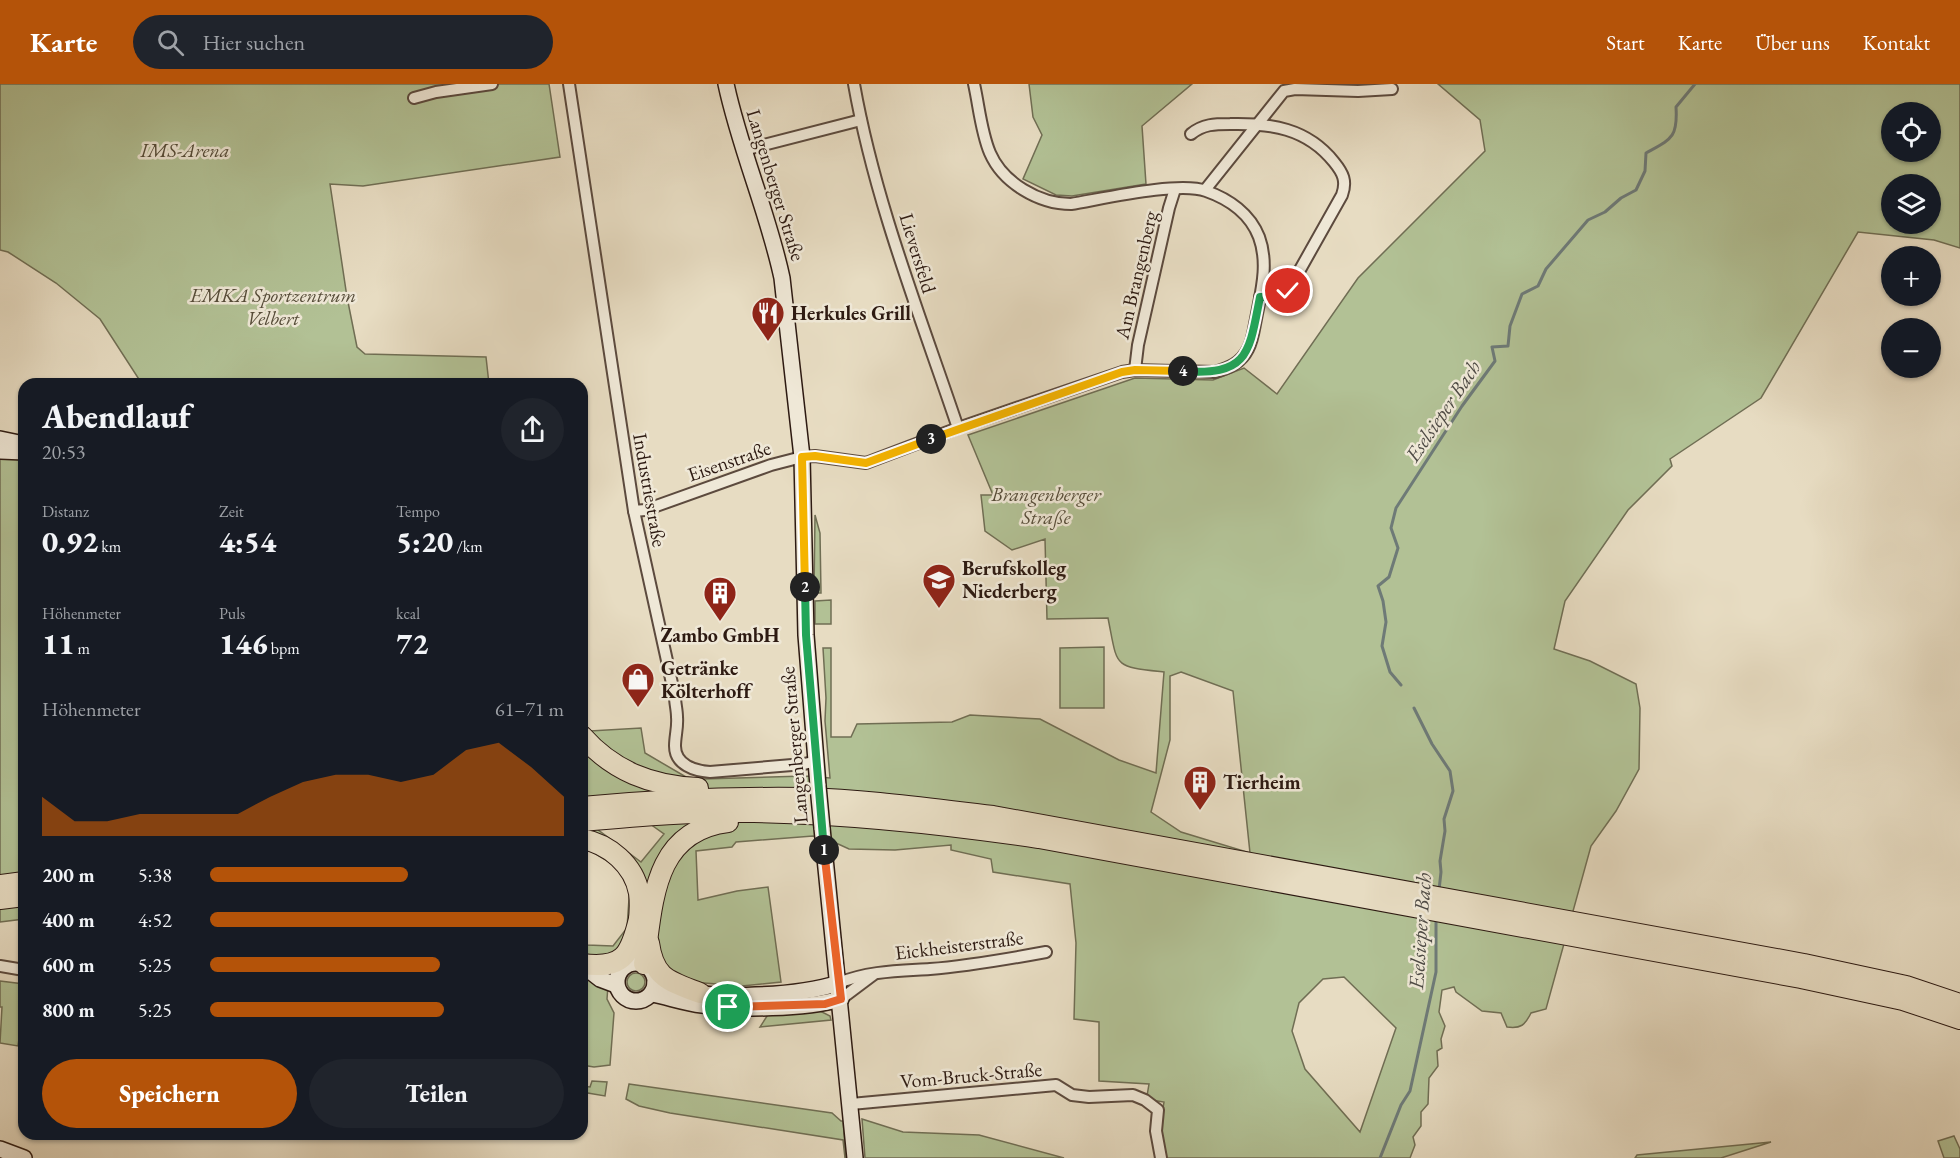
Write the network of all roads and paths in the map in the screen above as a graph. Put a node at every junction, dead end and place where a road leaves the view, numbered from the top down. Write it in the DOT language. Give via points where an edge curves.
graph roads {
  1 [pos="492,84"];
  2 [pos="569,84"];
  3 [pos="726,84"];
  4 [pos="854,84"];
  5 [pos="974,84"];
  6 [pos="1392,89"];
  7 [pos="414,98"];
  8 [pos="861,120"];
  9 [pos="1259,123"];
  10 [pos="1191,134"];
  11 [pos="744,150"];
  12 [pos="1175,189"];
  13 [pos="1205,190"];
  14 [pos="1260,297"];
  15 [pos="1135,370"];
  16 [pos="958,428"];
  17 [pos="0,439"];
  18 [pos="18,443"];
  19 [pos="0,451"];
  20 [pos="18,452"];
  21 [pos="802,457"];
  22 [pos="634,511"];
  23 [pos="588,743"];
  24 [pos="817,761"];
  25 [pos="731,798"];
  26 [pos="588,806"];
  27 [pos="752,812"];
  28 [pos="588,821"];
  29 [pos="588,840"];
  30 [pos="1317,881"];
  31 [pos="18,883"];
  32 [pos="0,885"];
  33 [pos="18,897"];
  34 [pos="0,899"];
  35 [pos="639,919"];
  36 [pos="1552,925"];
  37 [pos="648,937"];
  38 [pos="1046,952"];
  39 [pos="588,965"];
  40 [pos="0,966"];
  41 [pos="588,967"];
  42 [pos="18,969"];
  43 [pos="628,971"];
  44 [pos="876,974"];
  45 [pos="839,983"];
  46 [pos="653,988"];
  47 [pos="700,993"];
  48 [pos="841,999"];
  49 [pos="1960,1004"];
  50 [pos="1960,1019"];
  51 [pos="851,1104"];
  52 [pos="0,1149"];
  53 [pos="24,1158"];
  54 [pos="855,1158"];
  55 [pos="1161,1158"];
  1 -- 7 [label="street"];
  2 -- 22 [label="street, Industriestraße"];
  3 -- 11 [label="main road, Langenberger Straße"];
  4 -- 8 [label="street, Lieversfeld"];
  5 -- 12 [label="street, Am Brangenberg" via="991,154 1005,174 1042,199 1061,204"];
  6 -- 9 [label="street" via="1295,89 1284,92"];
  8 -- 11 [label="street"];
  8 -- 16 [label="street, Lieversfeld" via="912,296"];
  9 -- 10 [label="street" via="1200,127"];
  9 -- 13 [label="street"];
  9 -- 14 [label="street" via="1306,138 1331,159 1346,182 1288,291"];
  11 -- 21 [label="main road, Langenberger Straße" via="782,278"];
  12 -- 13 [label="street, Am Brangenberg"];
  12 -- 15 [label="street, Am Brangenberg"];
  13 -- 14 [label="street, Am Brangenberg" via="1237,206 1254,228 1264,255"];
  14 -- 15 [label="street, Am Brangenberg" via="1249,349 1227,368 1215,372"];
  15 -- 16 [label="street"];
  16 -- 21 [label="street" via="866,463"];
  17 -- 18 [label="main road"];
  19 -- 20 [label="main road"];
  21 -- 22 [label="street, Eisenstraße"];
  21 -- 24 [label="main road, Langenberger Straße" via="806,635"];
  22 -- 24 [label="street, Industriestraße" via="675,697 674,748 678,758 685,766 710,772"];
  23 -- 25 [label="highway" via="611,764 630,774 651,782 714,789"];
  24 -- 45 [label="main road, Langenberger Straße, bridge"];
  25 -- 26 [label="highway"];
  25 -- 30 [label="highway" via="808,798 993,816"];
  27 -- 28 [label="highway"];
  27 -- 30 [label="highway" via="957,826"];
  27 -- 37 [label="highway" via="737,821 698,829 673,849 658,879"];
  29 -- 35 [label="highway" via="606,848 630,869 639,895"];
  30 -- 36 [label="highway"];
  31 -- 32 [label="highway"];
  33 -- 34 [label="highway"];
  35 -- 39 [label="highway" via="632,945 624,957 614,963"];
  35 -- 43 [label="highway" via="637,949"];
  36 -- 49 [label="highway" via="1825,969 1906,986"];
  36 -- 50 [label="highway" via="1903,1000"];
  37 -- 43 [label="highway"];
  37 -- 47 [label="highway" via="653,964 659,972 667,980"];
  38 -- 44 [label="street, Eickheisterstraße"];
  40 -- 42 [label="street"];
  41 -- 43 [label="main road"];
  43 -- 46 [label="main road" via="652,972"];
  43 -- 46 [label="main road" via="619,993 631,1001 646,999"];
  44 -- 45 [label="street, Eickheisterstraße"];
  44 -- 48 [label="street, Eickheisterstraße"];
  45 -- 47 [label="main road" via="759,994"];
  45 -- 48 [label="main road, Langenberger Straße"];
  46 -- 47 [label="main road"];
  46 -- 48 [label="main road" via="700,1005 728,1007 825,1004"];
  48 -- 51 [label="main road, Langenberger Straße"];
  51 -- 54 [label="main road, Langenberger Straße"];
  51 -- 55 [label="street, Vom-Bruck-Straße" via="1056,1085 1072,1095 1133,1095 1158,1110 1156,1131"];
  52 -- 53 [label="main road"];
}
